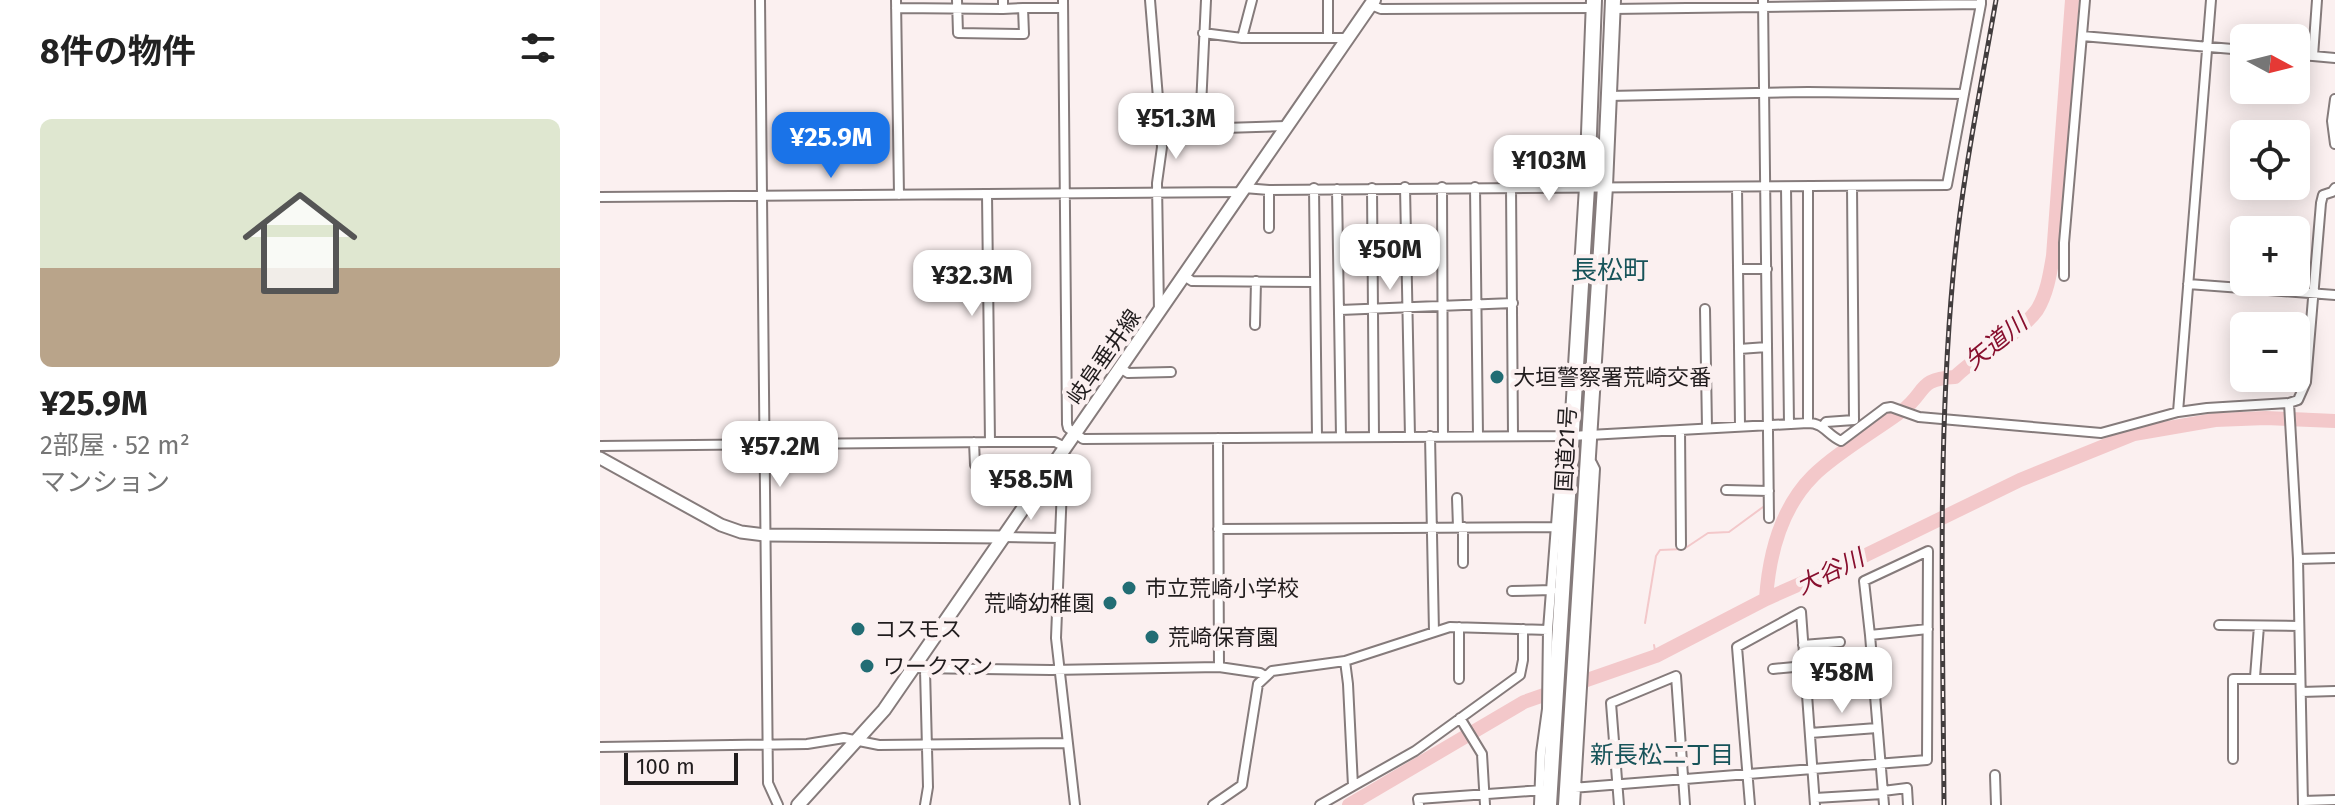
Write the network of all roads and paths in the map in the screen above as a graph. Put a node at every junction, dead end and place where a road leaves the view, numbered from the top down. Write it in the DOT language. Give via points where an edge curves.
graph roads {
  1 [pos="760,0"];
  2 [pos="1150,0"];
  3 [pos="1206,0"];
  4 [pos="1252,0"];
  5 [pos="1328,0"];
  6 [pos="2085,0"];
  7 [pos="2211,0"];
  8 [pos="2317,0"];
  9 [pos="1373,2"];
  10 [pos="1981,2"];
  11 [pos="1763,3"];
  12 [pos="896,4"];
  13 [pos="957,4"];
  14 [pos="1003,4"];
  15 [pos="1063,4"];
  16 [pos="1594,4"];
  17 [pos="1613,4"];
  18 [pos="1023,8"];
  19 [pos="1203,33"];
  20 [pos="2082,36"];
  21 [pos="1242,38"];
  22 [pos="1328,38"];
  23 [pos="1348,38"];
  24 [pos="2208,47"];
  25 [pos="2230,49"];
  26 [pos="2310,56"];
  27 [pos="2313,56"];
  28 [pos="2335,58"];
  29 [pos="1763,94"];
  30 [pos="1964,94"];
  31 [pos="1608,96"];
  32 [pos="2335,99"];
  33 [pos="1287,126"];
  34 [pos="1200,128"];
  35 [pos="1161,130"];
  36 [pos="2335,144"];
  37 [pos="1605,186"];
  38 [pos="1852,186"];
  39 [pos="1405,187"];
  40 [pos="1442,187"];
  41 [pos="1475,187"];
  42 [pos="1511,187"];
  43 [pos="1587,187"];
  44 [pos="1737,187"];
  45 [pos="1765,187"];
  46 [pos="1786,187"];
  47 [pos="1808,187"];
  48 [pos="1314,188"];
  49 [pos="1372,188"];
  50 [pos="1337,189"];
  51 [pos="1243,190"];
  52 [pos="1269,190"];
  53 [pos="2334,191"];
  54 [pos="1065,193"];
  55 [pos="987,194"];
  56 [pos="1157,194"];
  57 [pos="899,195"];
  58 [pos="600,197"];
  59 [pos="763,197"];
  60 [pos="1269,228"];
  61 [pos="1738,269"];
  62 [pos="1767,269"];
  63 [pos="1184,276"];
  64 [pos="2064,276"];
  65 [pos="1256,281"];
  66 [pos="1315,282"];
  67 [pos="2188,284"];
  68 [pos="2314,294"];
  69 [pos="1808,295"];
  70 [pos="2335,295"];
  71 [pos="1788,298"];
  72 [pos="1767,300"];
  73 [pos="1513,303"];
  74 [pos="1477,305"];
  75 [pos="1441,307"];
  76 [pos="1408,308"];
  77 [pos="1373,309"];
  78 [pos="1705,309"];
  79 [pos="1340,310"];
  80 [pos="1159,313"];
  81 [pos="1768,323"];
  82 [pos="1788,324"];
  83 [pos="1255,325"];
  84 [pos="1767,347"];
  85 [pos="1739,349"];
  86 [pos="1120,368"];
  87 [pos="1171,372"];
  88 [pos="2289,405"];
  89 [pos="2178,412"];
  90 [pos="1808,423"];
  91 [pos="1789,424"];
  92 [pos="1768,425"];
  93 [pos="1740,426"];
  94 [pos="1823,426"];
  95 [pos="1707,428"];
  96 [pos="1680,430"];
  97 [pos="1074,434"];
  98 [pos="1513,435"];
  99 [pos="1430,436"];
  100 [pos="1443,436"];
  101 [pos="1478,436"];
  102 [pos="1571,436"];
  103 [pos="1588,436"];
  104 [pos="1317,437"];
  105 [pos="1341,437"];
  106 [pos="1374,437"];
  107 [pos="1410,437"];
  108 [pos="1218,438"];
  109 [pos="974,442"];
  110 [pos="990,442"];
  111 [pos="764,443"];
  112 [pos="600,446"];
  113 [pos="1062,451"];
  114 [pos="600,458"];
  115 [pos="1004,466"];
  116 [pos="1571,476"];
  117 [pos="1726,490"];
  118 [pos="1769,491"];
  119 [pos="1457,498"];
  120 [pos="1769,518"];
  121 [pos="1431,527"];
  122 [pos="1460,527"];
  123 [pos="1556,527"];
  124 [pos="1218,529"];
  125 [pos="765,535"];
  126 [pos="1002,537"];
  127 [pos="1060,538"];
  128 [pos="1681,545"];
  129 [pos="2335,558"];
  130 [pos="2298,559"];
  131 [pos="1463,563"];
  132 [pos="1552,590"];
  133 [pos="1512,591"];
  134 [pos="2219,625"];
  135 [pos="2259,626"];
  136 [pos="2299,626"];
  137 [pos="1459,627"];
  138 [pos="1523,629"];
  139 [pos="1928,629"];
  140 [pos="1548,630"];
  141 [pos="1434,632"];
  142 [pos="1870,635"];
  143 [pos="1840,642"];
  144 [pos="1803,645"];
  145 [pos="1345,661"];
  146 [pos="1805,666"];
  147 [pos="1219,667"];
  148 [pos="919,669"];
  149 [pos="1059,669"];
  150 [pos="1773,669"];
  151 [pos="1553,670"];
  152 [pos="1265,676"];
  153 [pos="2255,677"];
  154 [pos="1459,679"];
  155 [pos="2300,679"];
  156 [pos="2335,691"];
  157 [pos="2301,692"];
  158 [pos="1576,704"];
  159 [pos="1551,707"];
  160 [pos="1461,720"];
  161 [pos="1877,728"];
  162 [pos="1810,733"];
  163 [pos="859,741"];
  164 [pos="1068,743"];
  165 [pos="926,744"];
  166 [pos="768,745"];
  167 [pos="600,747"];
  168 [pos="2233,759"];
  169 [pos="1880,765"];
  170 [pos="1813,769"];
  171 [pos="1748,775"];
  172 [pos="1995,775"];
  173 [pos="1683,778"];
  174 [pos="1617,783"];
  175 [pos="1353,786"];
  176 [pos="1574,787"];
  177 [pos="1542,790"];
  178 [pos="1883,792"];
  179 [pos="1485,800"];
  180 [pos="2335,800"];
  181 [pos="1815,801"];
  182 [pos="2303,803"];
  183 [pos="778,805"];
  184 [pos="798,805"];
  185 [pos="925,805"];
  186 [pos="1075,805"];
  187 [pos="1213,805"];
  188 [pos="1320,805"];
  189 [pos="1419,805"];
  190 [pos="1539,805"];
  191 [pos="1549,805"];
  192 [pos="1566,805"];
  193 [pos="1575,805"];
  194 [pos="1619,805"];
  195 [pos="1685,805"];
  196 [pos="1750,805"];
  197 [pos="1884,805"];
  198 [pos="1908,805"];
  199 [pos="1996,805"];
  1 -- 59 [label="street"];
  2 -- 35 [label="street"];
  3 -- 19 [label="street"];
  4 -- 21 [label="street"];
  5 -- 22 [label="street"];
  6 -- 20 [label="street"];
  7 -- 24 [label="street"];
  8 -- 27 [label="street"];
  9 -- 16 [label="street" via="1381,9"];
  9 -- 23 [label="main road, 岐阜垂井線"];
  10 -- 11 [label="street"];
  10 -- 30 [label="street"];
  11 -- 17 [label="street"];
  11 -- 29 [label="street"];
  12 -- 13 [label="street"];
  12 -- 57 [label="street"];
  13 -- 14 [label="street"];
  13 -- 18 [label="street" via="958,33 1024,34"];
  14 -- 18 [label="street"];
  15 -- 18 [label="street"];
  15 -- 54 [label="street"];
  16 -- 43 [label="highway, 国道21号"];
  17 -- 31 [label="highway, 国道21号"];
  19 -- 21 [label="street"];
  19 -- 34 [label="street"];
  20 -- 24 [label="street"];
  20 -- 64 [label="street"];
  21 -- 22 [label="street"];
  22 -- 23 [label="street"];
  23 -- 33 [label="main road, 岐阜垂井線"];
  24 -- 25 [label="street"];
  24 -- 67 [label="street"];
  26 -- 27 [label="street"];
  27 -- 28 [label="street"];
  29 -- 30 [label="street"];
  29 -- 31 [label="street"];
  29 -- 45 [label="street"];
  30 -- 38 [label="street" via="1947,185"];
  31 -- 37 [label="highway, 国道21号"];
  32 -- 36 [label="street"];
  33 -- 34 [label="street"];
  33 -- 51 [label="main road, 岐阜垂井線"];
  34 -- 35 [label="street"];
  35 -- 56 [label="street"];
  37 -- 43 [label="street"];
  37 -- 44 [label="street"];
  37 -- 103 [label="highway, 国道21号"];
  38 -- 47 [label="street"];
  38 -- 94 [label="street" via="1854,420"];
  39 -- 40 [label="street"];
  39 -- 49 [label="street"];
  39 -- 76 [label="street"];
  40 -- 41 [label="street"];
  40 -- 75 [label="street"];
  41 -- 42 [label="street"];
  41 -- 74 [label="street"];
  42 -- 43 [label="street"];
  42 -- 73 [label="street"];
  43 -- 102 [label="highway, 国道21号"];
  44 -- 45 [label="street"];
  44 -- 61 [label="street"];
  45 -- 46 [label="street"];
  45 -- 62 [label="street"];
  46 -- 47 [label="street"];
  46 -- 71 [label="street"];
  47 -- 69 [label="street"];
  48 -- 50 [label="street"];
  48 -- 52 [label="street"];
  48 -- 66 [label="street"];
  49 -- 50 [label="street"];
  49 -- 77 [label="street"];
  50 -- 79 [label="street"];
  51 -- 52 [label="street"];
  51 -- 56 [label="street"];
  51 -- 63 [label="main road, 岐阜垂井線"];
  52 -- 60 [label="street"];
  53 -- 68 [label="street" via="2323,195"];
  54 -- 55 [label="street"];
  54 -- 56 [label="street"];
  54 -- 97 [label="street" via="1067,424"];
  55 -- 57 [label="street"];
  55 -- 110 [label="street"];
  56 -- 80 [label="street"];
  57 -- 59 [label="street"];
  58 -- 59 [label="street"];
  59 -- 111 [label="street"];
  61 -- 62 [label="street"];
  61 -- 85 [label="street"];
  62 -- 72 [label="street"];
  63 -- 65 [label="street" via="1192,281"];
  63 -- 80 [label="main road, 岐阜垂井線"];
  65 -- 66 [label="street"];
  65 -- 83 [label="street"];
  66 -- 104 [label="street"];
  67 -- 68 [label="street"];
  67 -- 89 [label="street"];
  68 -- 70 [label="street"];
  68 -- 88 [label="street" via="2306,382 2298,400"];
  69 -- 71 [label="street"];
  69 -- 90 [label="street"];
  71 -- 72 [label="street"];
  71 -- 82 [label="street"];
  72 -- 81 [label="street"];
  73 -- 74 [label="street"];
  73 -- 98 [label="street"];
  74 -- 75 [label="street"];
  74 -- 101 [label="street"];
  75 -- 76 [label="street"];
  75 -- 100 [label="street"];
  76 -- 77 [label="street"];
  76 -- 107 [label="street"];
  77 -- 79 [label="street"];
  77 -- 106 [label="street"];
  78 -- 95 [label="street"];
  79 -- 105 [label="street"];
  80 -- 86 [label="main road, 岐阜垂井線"];
  81 -- 82 [label="street"];
  81 -- 84 [label="street"];
  82 -- 91 [label="street"];
  84 -- 85 [label="street"];
  84 -- 92 [label="street"];
  85 -- 93 [label="street"];
  86 -- 87 [label="street" via="1128,373"];
  86 -- 97 [label="main road, 岐阜垂井線"];
  88 -- 89 [label="street"];
  88 -- 130 [label="street"];
  89 -- 94 [label="street" via="2101,433 1911,415 1891,407 1841,441"];
  90 -- 91 [label="street"];
  90 -- 94 [label="street"];
  91 -- 92 [label="street"];
  92 -- 93 [label="street"];
  92 -- 118 [label="street"];
  93 -- 95 [label="street"];
  95 -- 96 [label="street"];
  96 -- 103 [label="street"];
  96 -- 128 [label="street"];
  97 -- 108 [label="street" via="1083,439"];
  97 -- 113 [label="main road, 岐阜垂井線"];
  98 -- 101 [label="street"];
  98 -- 102 [label="street"];
  99 -- 100 [label="street"];
  99 -- 107 [label="street"];
  99 -- 121 [label="street"];
  100 -- 101 [label="street"];
  102 -- 103 [label="street"];
  102 -- 116 [label="highway, 国道21号"];
  103 -- 158 [label="highway, 国道21号"];
  104 -- 105 [label="street"];
  104 -- 108 [label="street"];
  105 -- 106 [label="street"];
  106 -- 107 [label="street"];
  108 -- 124 [label="street"];
  109 -- 110 [label="street"];
  109 -- 111 [label="street"];
  109 -- 115 [label="street" via="975,465"];
  110 -- 113 [label="street" via="1055,442"];
  111 -- 112 [label="street"];
  111 -- 125 [label="street"];
  113 -- 126 [label="main road, 岐阜垂井線"];
  113 -- 127 [label="street"];
  114 -- 125 [label="main road" via="721,525"];
  116 -- 123 [label="street" via="1559,486"];
  116 -- 151 [label="highway, 国道21号"];
  117 -- 118 [label="street"];
  118 -- 120 [label="street"];
  119 -- 122 [label="street"];
  121 -- 122 [label="street"];
  121 -- 124 [label="street"];
  121 -- 141 [label="street"];
  122 -- 123 [label="street"];
  122 -- 131 [label="street"];
  123 -- 132 [label="street"];
  124 -- 147 [label="street"];
  125 -- 126 [label="main road"];
  125 -- 166 [label="street"];
  126 -- 127 [label="street"];
  126 -- 148 [label="main road, 岐阜垂井線"];
  127 -- 149 [label="street"];
  129 -- 130 [label="street"];
  130 -- 136 [label="street"];
  132 -- 133 [label="street"];
  132 -- 140 [label="street"];
  134 -- 135 [label="street"];
  135 -- 136 [label="street"];
  135 -- 153 [label="street"];
  136 -- 155 [label="street"];
  137 -- 138 [label="street"];
  137 -- 141 [label="street"];
  137 -- 154 [label="street"];
  138 -- 140 [label="street"];
  138 -- 160 [label="street" via="1520,675"];
  139 -- 142 [label="street"];
  139 -- 142 [label="street" via="1928,551 1864,581"];
  139 -- 169 [label="street" via="1927,760"];
  140 -- 151 [label="street"];
  141 -- 145 [label="street"];
  142 -- 161 [label="street"];
  143 -- 144 [label="street"];
  144 -- 146 [label="street"];
  144 -- 171 [label="street" via="1801,612 1737,647"];
  145 -- 152 [label="street"];
  145 -- 175 [label="street"];
  146 -- 150 [label="street"];
  146 -- 162 [label="street"];
  147 -- 149 [label="street"];
  147 -- 152 [label="street"];
  148 -- 149 [label="street"];
  148 -- 163 [label="main road, 岐阜垂井線"];
  148 -- 165 [label="street"];
  149 -- 164 [label="street"];
  151 -- 159 [label="highway, 国道21号"];
  152 -- 187 [label="street" via="1255,696 1242,785"];
  153 -- 155 [label="street"];
  153 -- 168 [label="street" via="2233,679"];
  155 -- 157 [label="street"];
  156 -- 157 [label="street"];
  157 -- 182 [label="street"];
  158 -- 176 [label="street"];
  158 -- 192 [label="highway, 国道21号"];
  159 -- 177 [label="street"];
  159 -- 191 [label="highway, 国道21号"];
  160 -- 175 [label="street"];
  160 -- 179 [label="street" via="1483,760"];
  161 -- 162 [label="street"];
  161 -- 169 [label="street"];
  162 -- 170 [label="street"];
  163 -- 165 [label="street"];
  163 -- 166 [label="street"];
  163 -- 184 [label="main road, 岐阜垂井線"];
  164 -- 165 [label="street"];
  164 -- 186 [label="street"];
  165 -- 185 [label="street"];
  166 -- 167 [label="street"];
  166 -- 183 [label="street" via="768,783"];
  169 -- 170 [label="street"];
  169 -- 178 [label="street"];
  170 -- 171 [label="street"];
  170 -- 181 [label="street"];
  171 -- 173 [label="street"];
  171 -- 196 [label="street"];
  172 -- 199 [label="street"];
  173 -- 174 [label="street"];
  173 -- 174 [label="street" via="1676,676 1611,703"];
  173 -- 195 [label="street"];
  174 -- 176 [label="street"];
  174 -- 194 [label="street"];
  175 -- 188 [label="street"];
  176 -- 193 [label="street"];
  177 -- 179 [label="street"];
  177 -- 190 [label="street"];
  178 -- 181 [label="street"];
  178 -- 197 [label="street"];
  178 -- 198 [label="street" via="1907,788"];
  179 -- 189 [label="street" via="1418,799"];
  180 -- 182 [label="street"];
}
